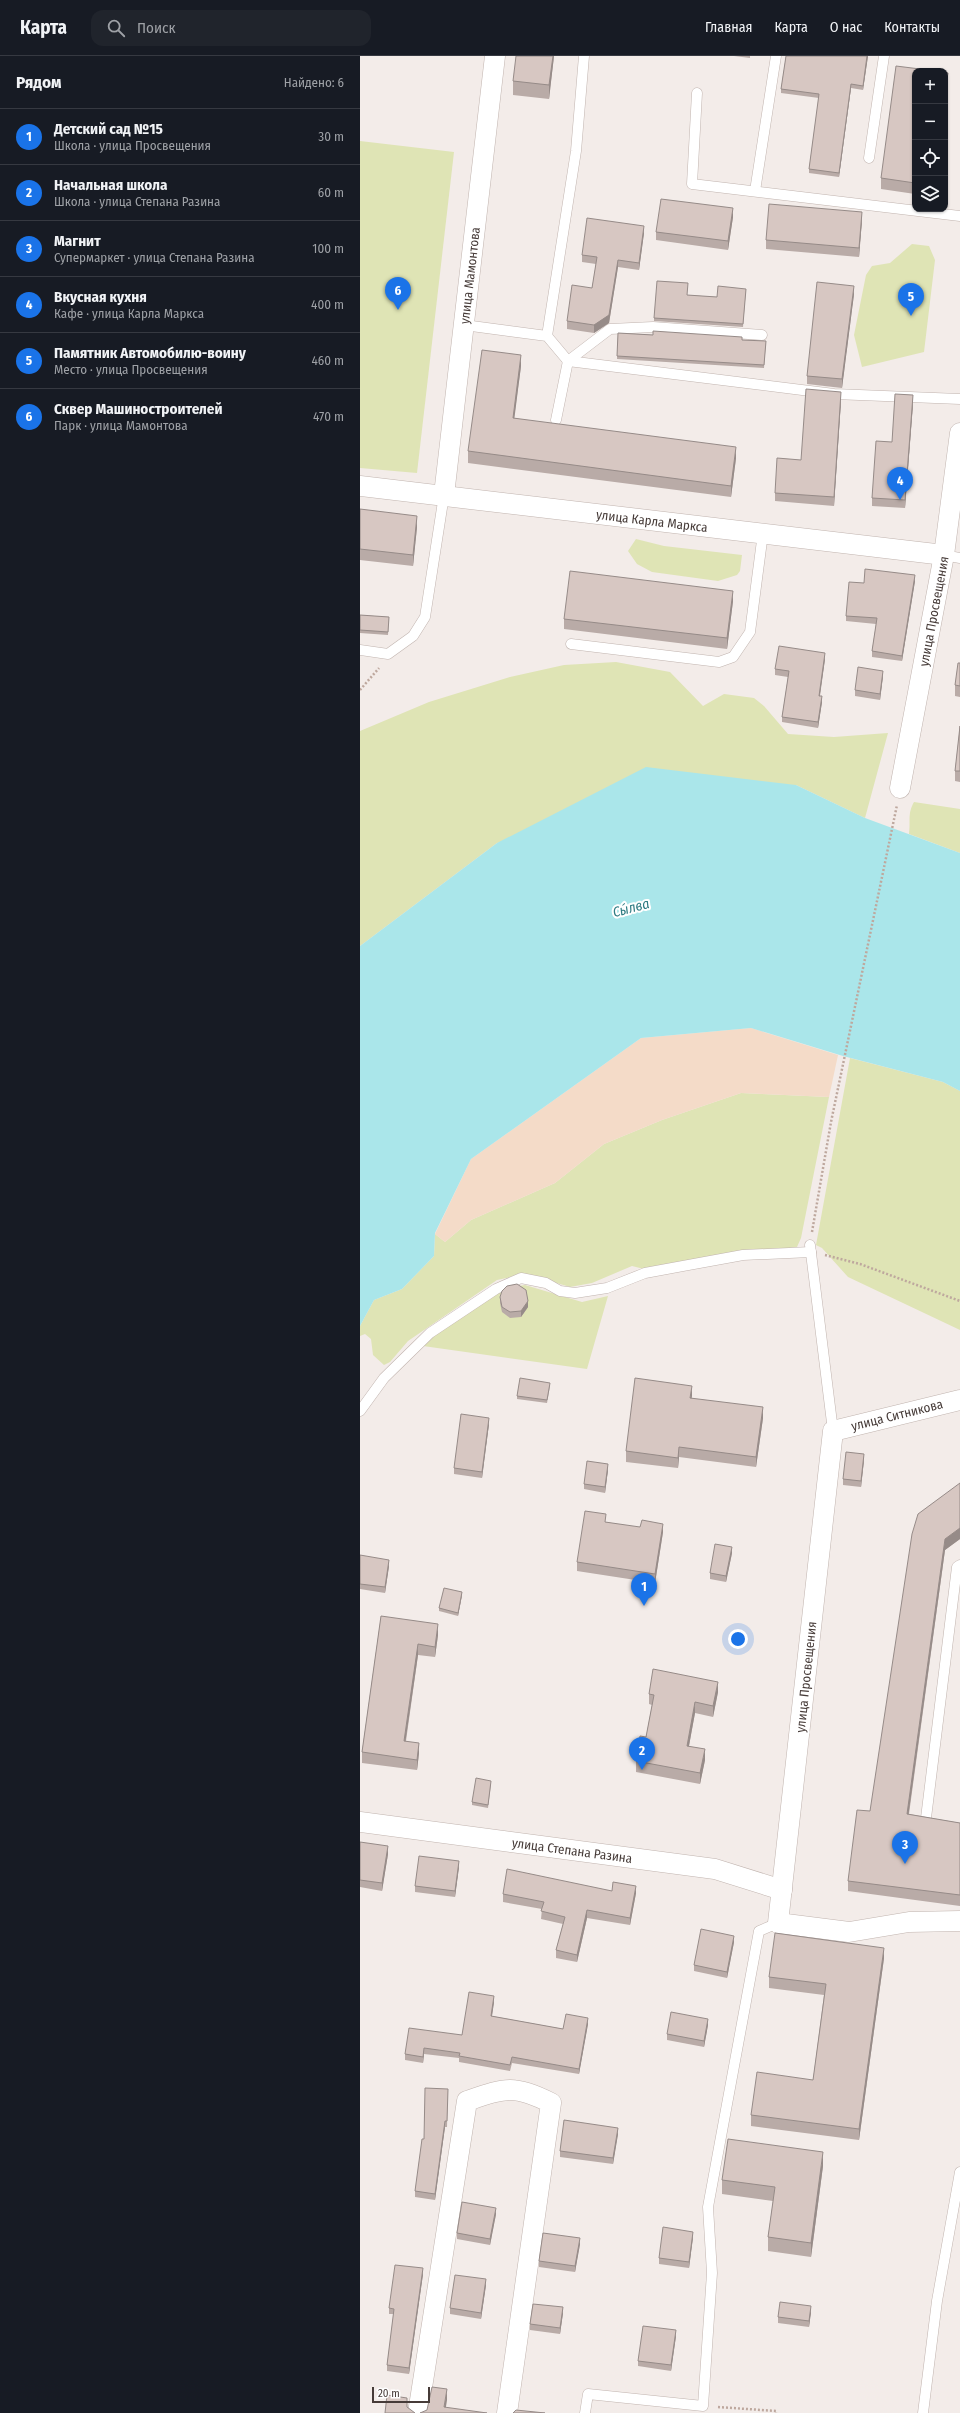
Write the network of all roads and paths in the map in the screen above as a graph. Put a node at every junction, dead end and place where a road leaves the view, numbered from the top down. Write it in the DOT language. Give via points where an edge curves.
graph roads {
  1 [pos="495,56"];
  2 [pos="584,56"];
  3 [pos="776,56"];
  4 [pos="884,56"];
  5 [pos="697,94"];
  6 [pos="869,158"];
  7 [pos="755,191"];
  8 [pos="960,216"];
  9 [pos="464,325"];
  10 [pos="762,335"];
  11 [pos="547,336"];
  12 [pos="568,361"];
  13 [pos="960,399"];
  14 [pos="556,420"];
  15 [pos="960,433"];
  16 [pos="360,486"];
  17 [pos="444,496"];
  18 [pos="763,533"];
  19 [pos="952,556"];
  20 [pos="571,644"];
  21 [pos="360,650"];
  22 [pos="388,654"];
  23 [pos="360,690"];
  24 [pos="899,792"];
  25 [pos="811,1248"];
  26 [pos="960,1302"];
  27 [pos="960,1400"];
  28 [pos="360,1411"];
  29 [pos="833,1431"];
  30 [pos="960,1565"];
  31 [pos="926,1818"];
  32 [pos="360,1822"];
  33 [pos="782,1890"];
  34 [pos="960,1921"];
  35 [pos="778,1924"];
  36 [pos="960,2172"];
  37 [pos="704,2406"];
  38 [pos="418,2413"];
  39 [pos="507,2413"];
  40 [pos="585,2413"];
  41 [pos="776,2413"];
  42 [pos="923,2413"];
  1 -- 9 [label="street, улица Мамонтова"];
  2 -- 11 [label="lane" via="576,151"];
  3 -- 7 [label="lane"];
  4 -- 6 [label="lane"];
  5 -- 7 [label="lane" via="692,184"];
  7 -- 8 [label="lane"];
  9 -- 11 [label="lane"];
  9 -- 17 [label="street, улица Мамонтова"];
  10 -- 12 [label="lane" via="653,327 610,330"];
  11 -- 12 [label="lane"];
  12 -- 13 [label="lane" via="834,394"];
  12 -- 14 [label="lane"];
  15 -- 19 [label="street, улица Просвещения"];
  16 -- 17 [label="street, улица Карла Маркса"];
  17 -- 18 [label="street, улица Карла Маркса"];
  17 -- 22 [label="lane" via="425,618 414,636"];
  18 -- 19 [label="street, улица Карла Маркса"];
  18 -- 20 [label="lane" via="750,632 733,657 719,662"];
  19 -- 24 [label="street, улица Просвещения"];
  21 -- 22 [label="lane"];
  22 -- 23 [label="path"];
  24 -- 25 [label="path" via="831,1122"];
  25 -- 26 [label="path"];
  25 -- 28 [label="lane" via="743,1255 644,1273 607,1288 575,1293 560,1291 546,1283 521,1278 496,1289 430,1333 384,1378"];
  25 -- 29 [label="lane"];
  27 -- 29 [label="street, улица Ситникова"];
  29 -- 33 [label="street, улица Просвещения"];
  30 -- 31 [label="lane" via="957,1567"];
  32 -- 33 [label="street, улица Степана Разина" via="715,1869"];
  33 -- 35 [label="street, улица Просвещения"];
  34 -- 35 [label="street" via="909,1922 849,1932"];
  35 -- 37 [label="lane" via="760,1931 710,2200 712,2273"];
  36 -- 42 [label="lane" via="937,2301"];
  37 -- 40 [label="lane" via="588,2394"];
  37 -- 41 [label="path"];
  38 -- 39 [label="street" via="467,2101 502,2089 526,2091 551,2103"];
}
